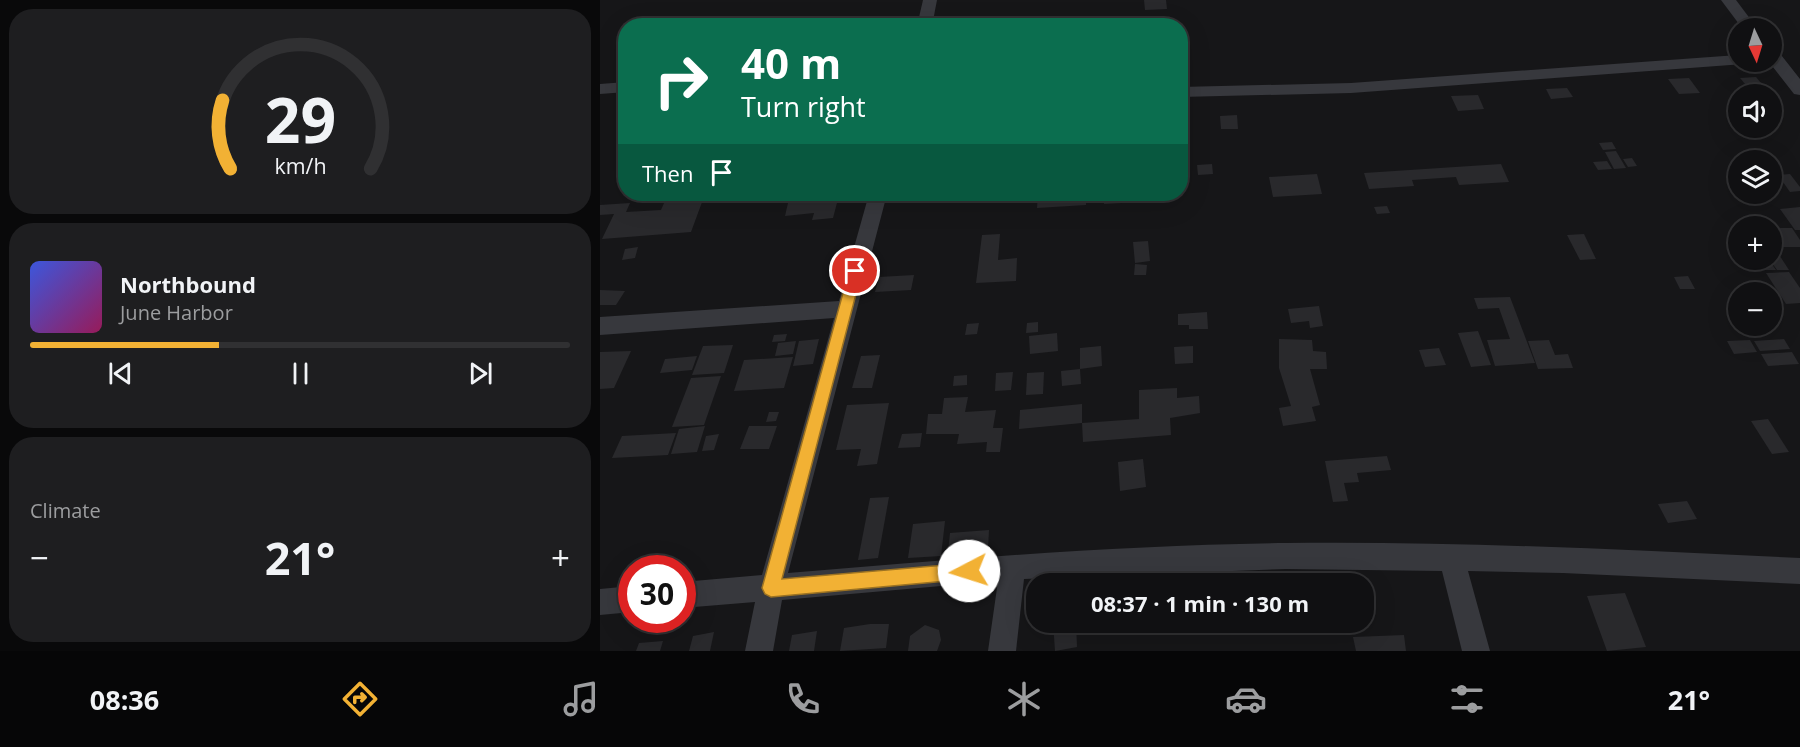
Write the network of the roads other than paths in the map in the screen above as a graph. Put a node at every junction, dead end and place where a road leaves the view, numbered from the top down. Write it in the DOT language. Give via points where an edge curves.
graph roads {
  1 [pos="930,0"];
  2 [pos="1728,0"];
  3 [pos="926,18"];
  4 [pos="1742,18"];
  5 [pos="1728,61"];
  6 [pos="1782,69"];
  7 [pos="618,88"];
  8 [pos="600,89"];
  9 [pos="1800,90"];
  10 [pos="1188,93"];
  11 [pos="876,201"];
  12 [pos="844,309"];
  13 [pos="600,326"];
  14 [pos="1452,560"];
  15 [pos="1013,567"];
  16 [pos="1800,571"];
  17 [pos="771,588"];
  18 [pos="696,594"];
  19 [pos="618,600"];
  20 [pos="600,602"];
  21 [pos="759,651"];
  22 [pos="1002,651"];
  23 [pos="1476,651"];
  1 -- 3 [label="street"];
  2 -- 4 [label="street"];
  5 -- 10 [label="street" via="1397,86"];
  6 -- 9 [label="street"];
  7 -- 8 [label="street"];
  11 -- 12 [label="street"];
  12 -- 13 [label="street"];
  12 -- 17 [label="street"];
  14 -- 15 [label="street" via="1286,556"];
  14 -- 16 [label="street" via="1563,560"];
  14 -- 23 [label="street"];
  15 -- 17 [label="street"];
  15 -- 22 [label="street"];
  17 -- 18 [label="street"];
  17 -- 21 [label="street"];
  19 -- 20 [label="street"];
}
